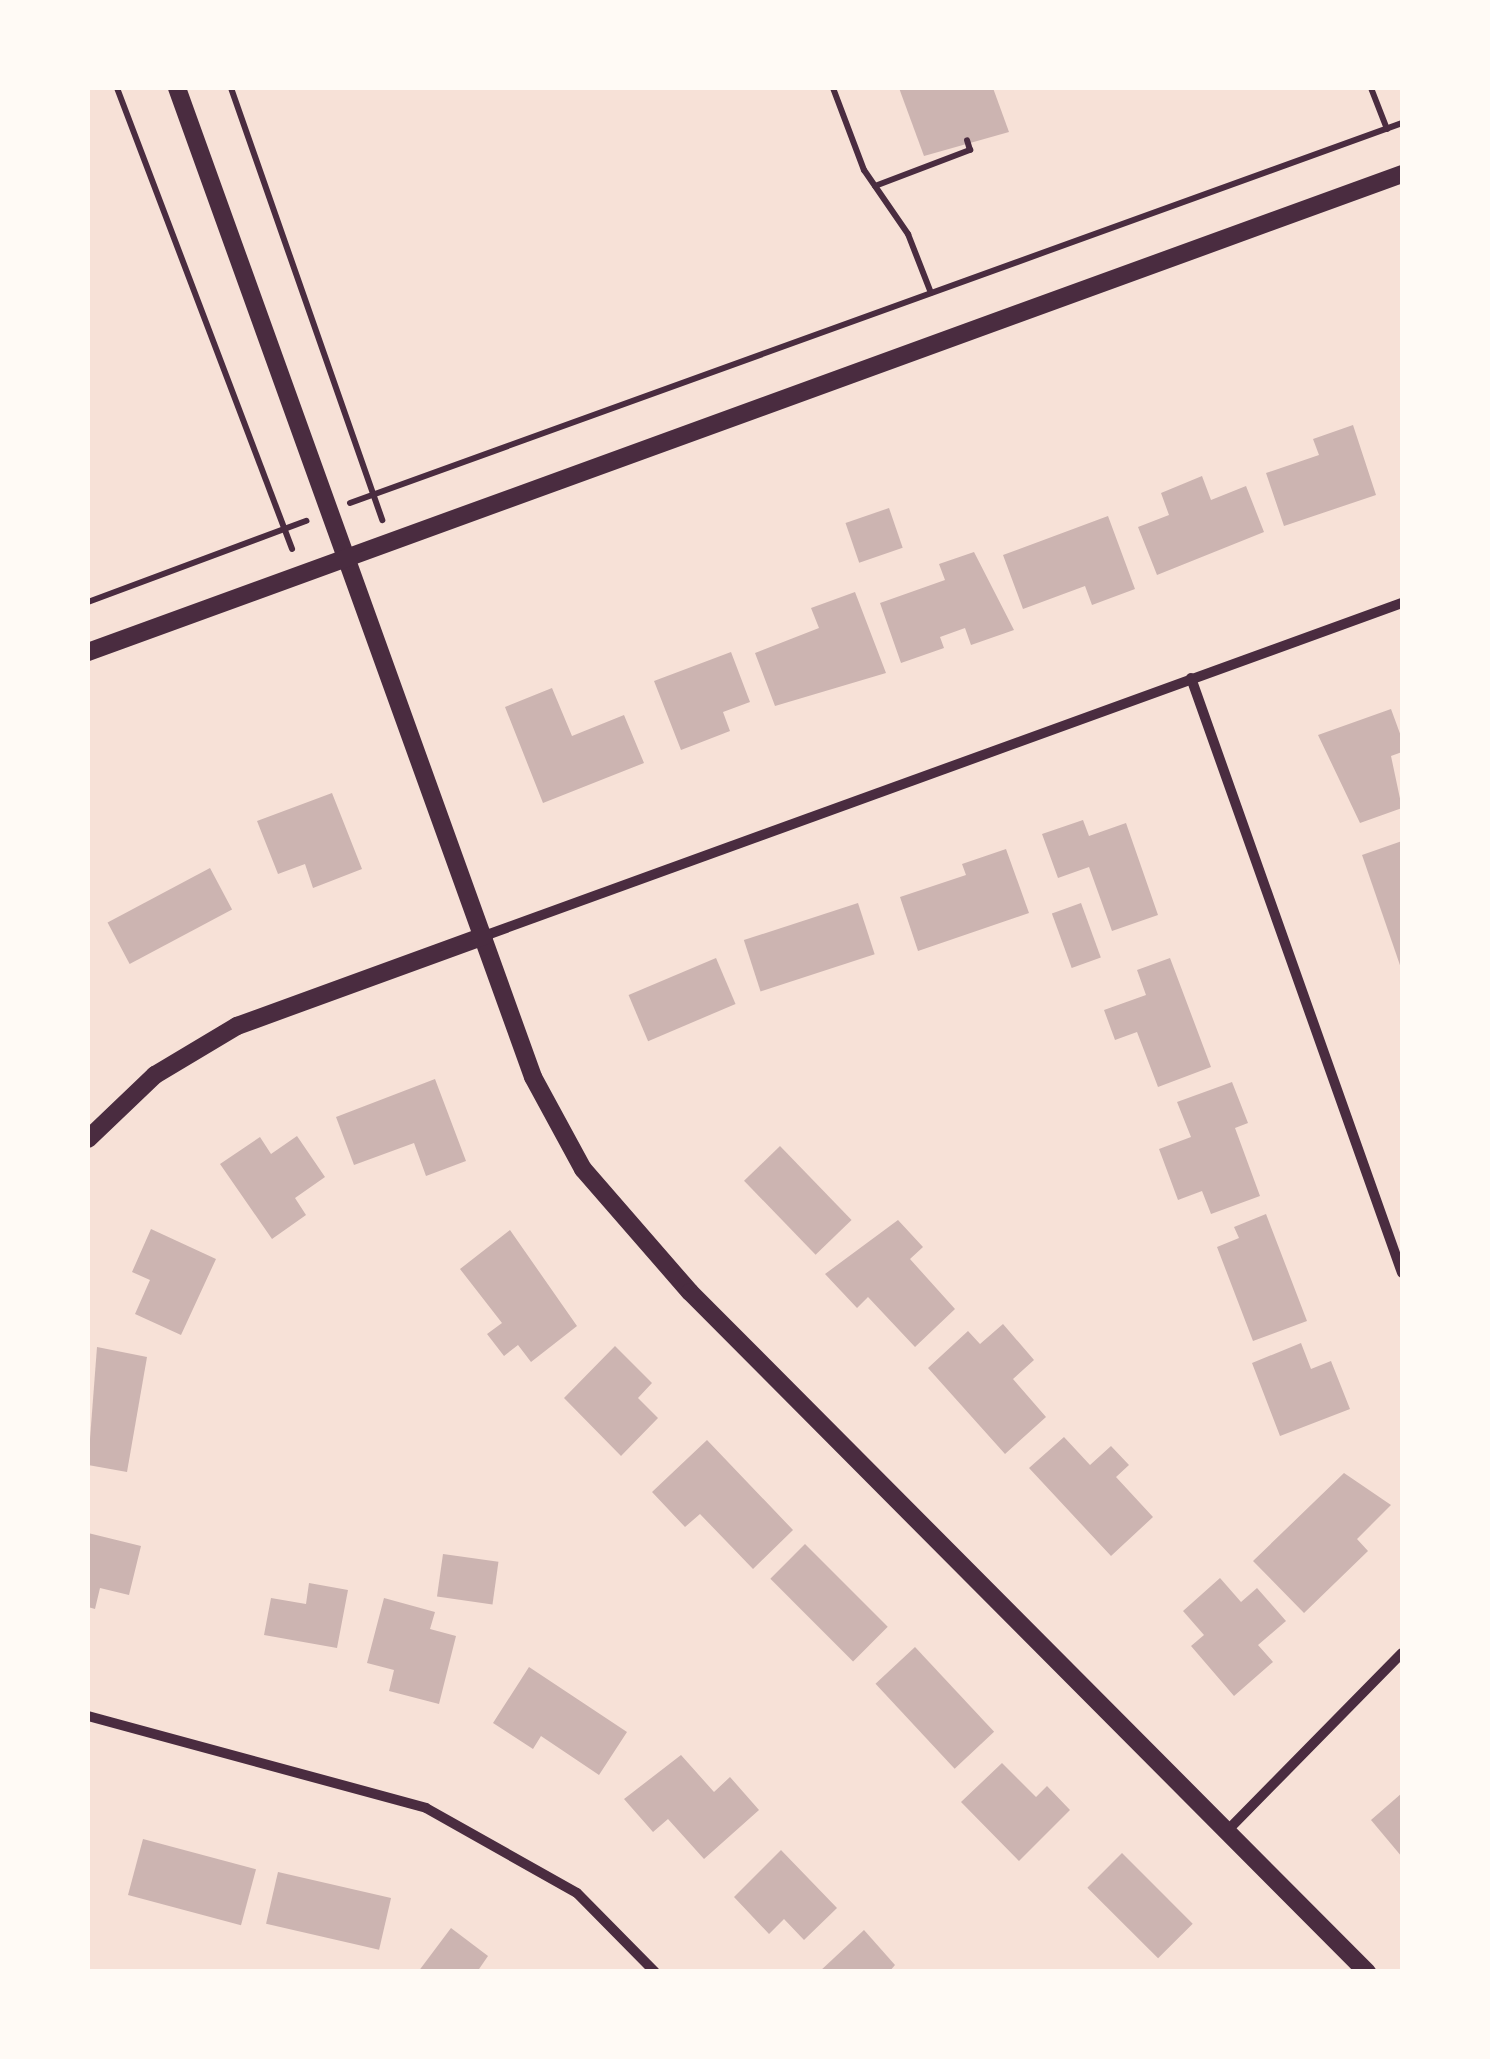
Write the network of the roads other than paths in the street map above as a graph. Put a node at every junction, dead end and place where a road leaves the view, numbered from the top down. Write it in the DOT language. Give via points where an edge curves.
graph roads {
  1 [pos="177,88"];
  2 [pos="1402,174"];
  3 [pos="348,558"];
  4 [pos="1402,603"];
  5 [pos="88,652"];
  6 [pos="1190,678"];
  7 [pos="484,936"];
  8 [pos="88,1140"];
  9 [pos="1402,1273"];
  10 [pos="1402,1652"];
  11 [pos="88,1716"];
  12 [pos="1226,1832"];
  13 [pos="655,1972"];
  14 [pos="1367,1972"];
  1 -- 3 [label="street"];
  2 -- 3 [label="street"];
  3 -- 5 [label="street"];
  3 -- 7 [label="street"];
  4 -- 6 [label="street"];
  6 -- 7 [label="street"];
  6 -- 9 [label="street"];
  7 -- 8 [label="street" via="237,1026 155,1075"];
  7 -- 12 [label="street" via="555,1124 614,1211"];
  10 -- 12 [label="street"];
  11 -- 13 [label="street" via="426,1808 577,1893"];
  12 -- 14 [label="street"];
}
